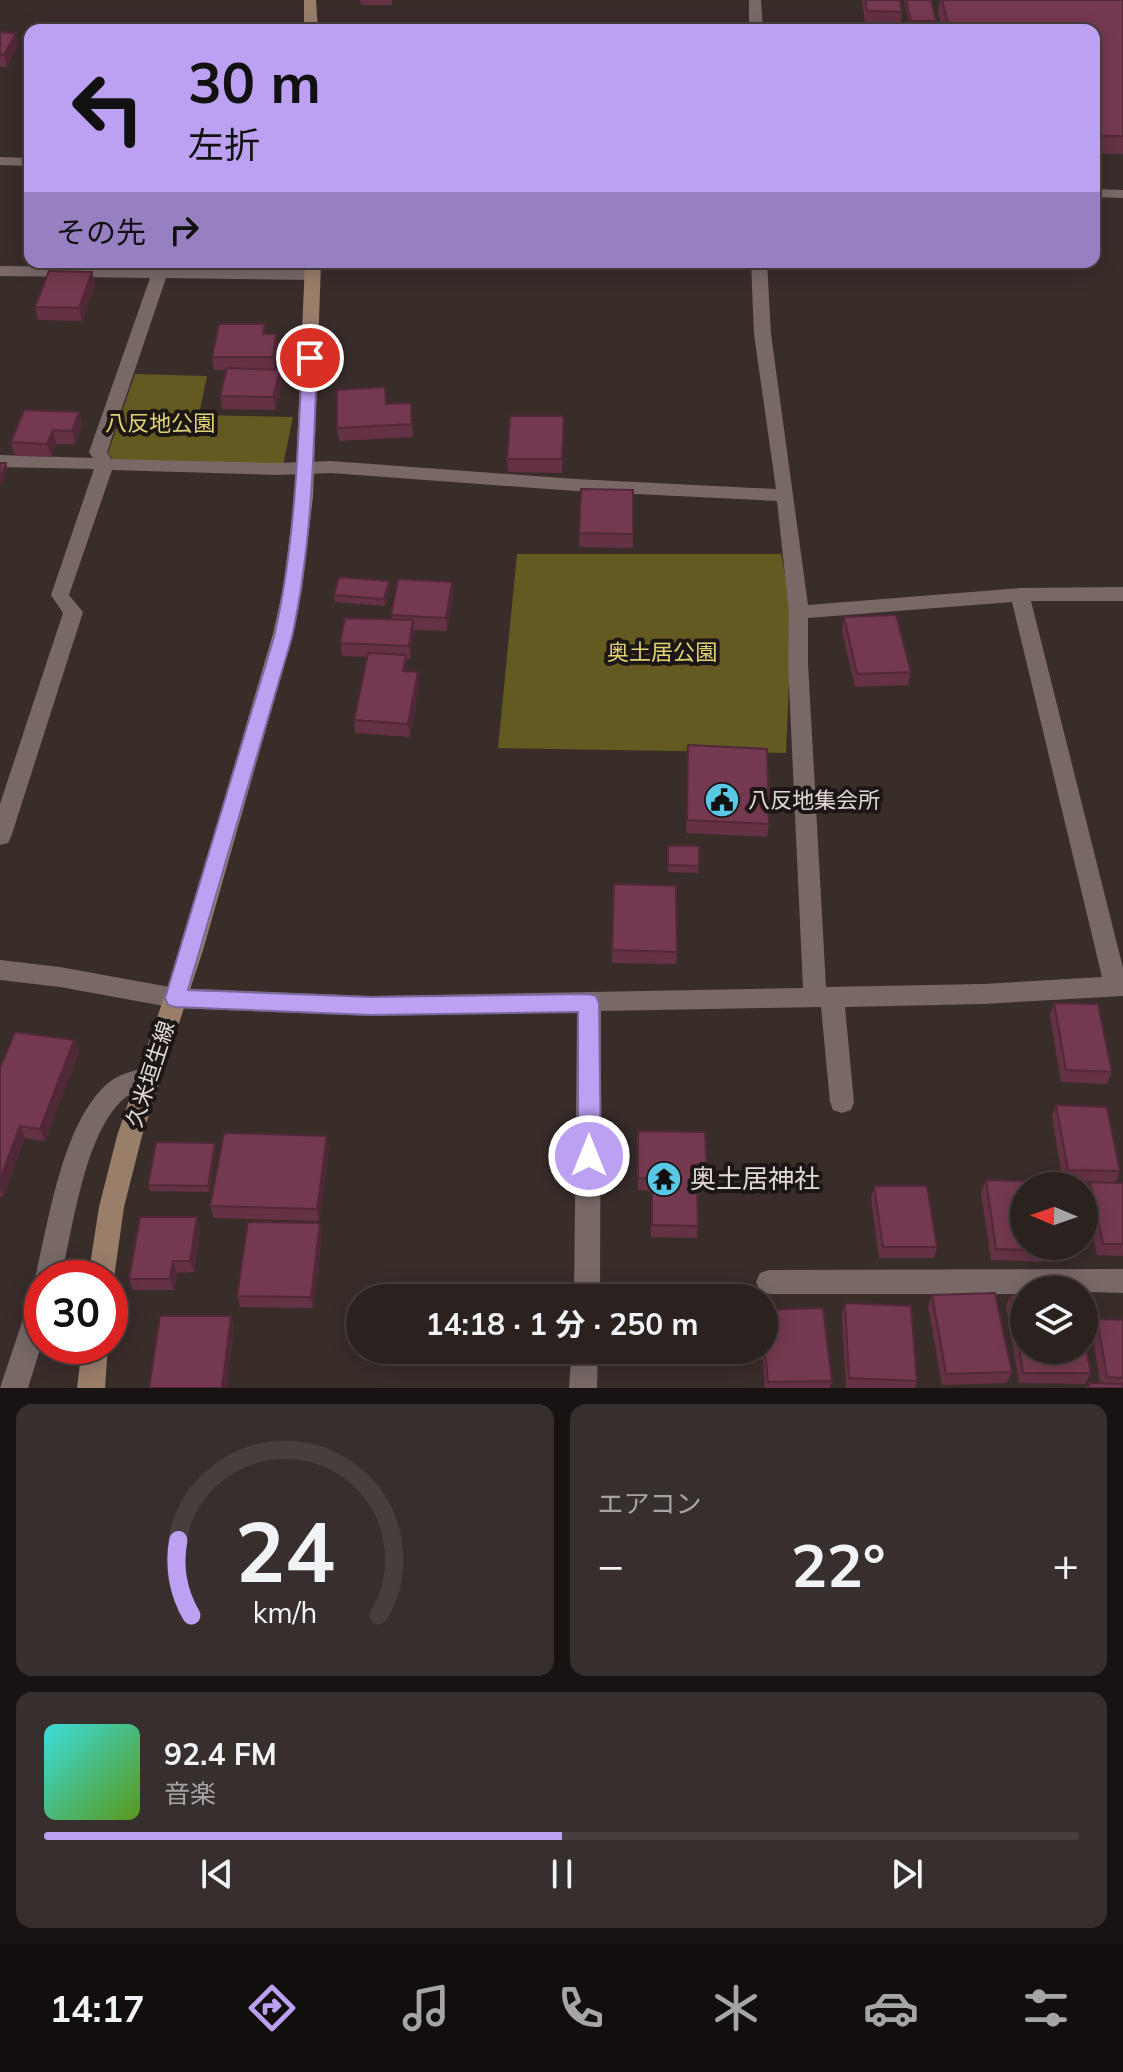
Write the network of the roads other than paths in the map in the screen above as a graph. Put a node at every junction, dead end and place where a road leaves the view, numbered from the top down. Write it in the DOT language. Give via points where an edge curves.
graph roads {
  1 [pos="310,0"];
  2 [pos="755,0"];
  3 [pos="311,24"];
  4 [pos="756,24"];
  5 [pos="0,161"];
  6 [pos="24,162"];
  7 [pos="1100,193"];
  8 [pos="1123,194"];
  9 [pos="313,268"];
  10 [pos="759,268"];
  11 [pos="0,271"];
  12 [pos="159,275"];
  13 [pos="0,461"];
  14 [pos="105,464"];
  15 [pos="305,468"];
  16 [pos="785,495"];
  17 [pos="1123,594"];
  18 [pos="1020,595"];
  19 [pos="799,612"];
  20 [pos="0,837"];
  21 [pos="0,970"];
  22 [pos="1119,986"];
  23 [pos="824,997"];
  24 [pos="175,998"];
  25 [pos="589,1003"];
  26 [pos="147,1078"];
  27 [pos="842,1102"];
  28 [pos="53,1260"];
  29 [pos="103,1260"];
  30 [pos="1123,1281"];
  31 [pos="769,1282"];
  32 [pos="587,1284"];
  33 [pos="24,1357"];
  34 [pos="93,1364"];
  35 [pos="584,1364"];
  36 [pos="14,1388"];
  37 [pos="91,1388"];
  38 [pos="583,1388"];
  1 -- 3 [label="main road"];
  2 -- 4 [label="street"];
  5 -- 6 [label="street"];
  7 -- 8 [label="street"];
  9 -- 12 [label="street"];
  9 -- 15 [label="main road, 久米垣生線"];
  10 -- 16 [label="street" via="764,352"];
  11 -- 12 [label="street"];
  12 -- 14 [label="street" via="98,452"];
  13 -- 14 [label="street"];
  14 -- 15 [label="street"];
  14 -- 20 [label="street" via="60,595 73,612"];
  15 -- 16 [label="street"];
  15 -- 24 [label="main road, 久米垣生線" via="294,585 283,637"];
  16 -- 19 [label="street"];
  17 -- 18 [label="street"];
  18 -- 19 [label="street"];
  18 -- 22 [label="street"];
  19 -- 23 [label="street" via="798,663"];
  21 -- 24 [label="street"];
  22 -- 23 [label="street"];
  23 -- 25 [label="street"];
  23 -- 27 [label="street"];
  24 -- 25 [label="street" via="371,1006"];
  24 -- 26 [label="main road, 久米垣生線"];
  25 -- 32 [label="street"];
  26 -- 28 [label="street" via="114,1092 96,1114"];
  26 -- 29 [label="main road, 久米垣生線"];
  30 -- 31 [label="street"];
  33 -- 36 [label="street"];
  34 -- 37 [label="main road"];
  35 -- 38 [label="street"];
}
